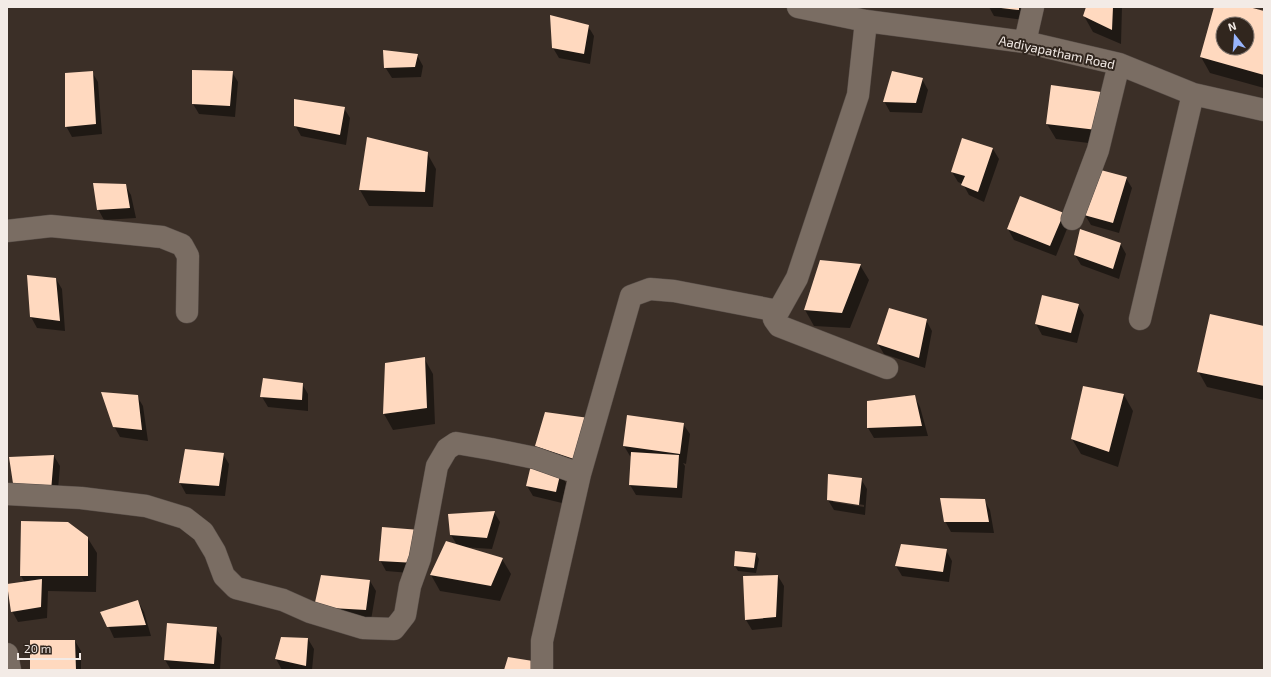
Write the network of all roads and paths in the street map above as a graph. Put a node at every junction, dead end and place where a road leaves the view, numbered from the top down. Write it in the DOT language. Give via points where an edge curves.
graph roads {
  1 [pos="798,7"];
  2 [pos="1033,7"];
  3 [pos="866,21"];
  4 [pos="1026,42"];
  5 [pos="1119,64"];
  6 [pos="1193,94"];
  7 [pos="1264,110"];
  8 [pos="1072,218"];
  9 [pos="7,231"];
  10 [pos="778,311"];
  11 [pos="187,312"];
  12 [pos="1140,319"];
  13 [pos="887,368"];
  14 [pos="580,474"];
  15 [pos="7,494"];
  16 [pos="7,654"];
  17 [pos="10,670"];
  18 [pos="542,670"];
  1 -- 3 [label="street, Aadiyapatham Road"];
  2 -- 4 [label="street"];
  3 -- 4 [label="street, Aadiyapatham Road"];
  3 -- 10 [label="street" via="858,95 797,278"];
  4 -- 5 [label="street, Aadiyapatham Road"];
  5 -- 6 [label="street, Aadiyapatham Road"];
  5 -- 8 [label="street" via="1098,150"];
  6 -- 7 [label="street, Aadiyapatham Road"];
  6 -- 12 [label="street"];
  9 -- 11 [label="street" via="51,226 162,237 182,245 188,256"];
  10 -- 13 [label="street" via="774,319 779,326"];
  10 -- 14 [label="street" via="674,291 650,289 631,296"];
  14 -- 15 [label="street" via="535,458 491,449 456,443 446,449 437,466 420,558 410,586 405,615 394,629 363,628 310,612 283,600 236,588 224,576 215,552 203,532 185,518 146,506 81,498"];
  14 -- 18 [label="street" via="542,640"];
  16 -- 17 [label="street"];
}
